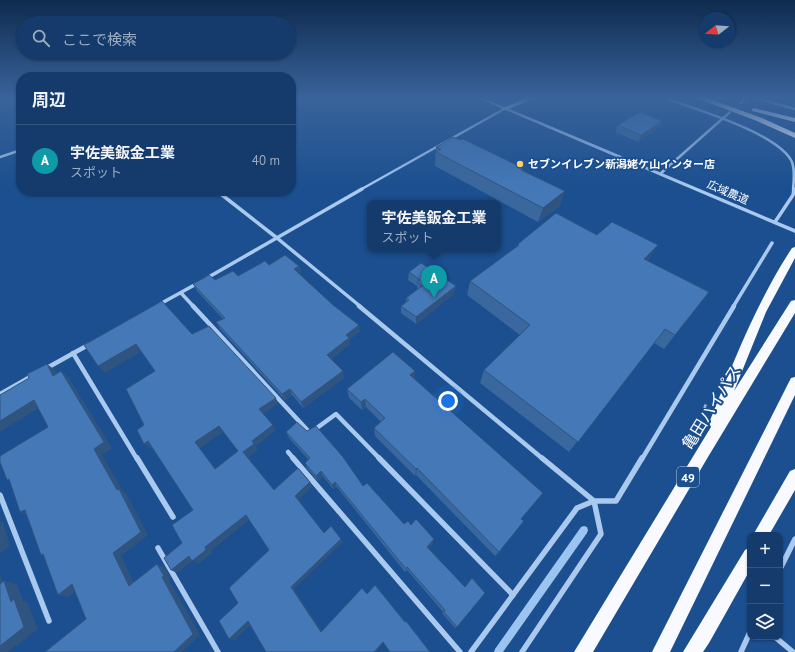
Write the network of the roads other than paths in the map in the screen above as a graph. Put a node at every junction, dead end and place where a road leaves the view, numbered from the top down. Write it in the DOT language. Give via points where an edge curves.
graph roads {
  1 [pos="471,127"];
  2 [pos="548,127"];
  3 [pos="713,127"];
  4 [pos="743,127"];
  5 [pos="779,127"];
  6 [pos="795,136"];
  7 [pos="16,152"];
  8 [pos="0,158"];
  9 [pos="660,174"];
  10 [pos="223,196"];
  11 [pos="775,222"];
  12 [pos="795,231"];
  13 [pos="277,238"];
  14 [pos="772,243"];
  15 [pos="793,253"];
  16 [pos="181,293"];
  17 [pos="795,304"];
  18 [pos="154,308"];
  19 [pos="94,342"];
  20 [pos="73,353"];
  21 [pos="40,372"];
  22 [pos="33,375"];
  23 [pos="795,382"];
  24 [pos="0,394"];
  25 [pos="288,452"];
  26 [pos="703,452"];
  27 [pos="795,476"];
  28 [pos="0,495"];
  29 [pos="594,501"];
  30 [pos="173,517"];
  31 [pos="763,532"];
  32 [pos="795,539"];
  33 [pos="158,548"];
  34 [pos="747,560"];
  35 [pos="780,568"];
  36 [pos="513,595"];
  37 [pos="49,621"];
  38 [pos="747,639"];
  39 [pos="779,640"];
  40 [pos="218,652"];
  41 [pos="460,652"];
  42 [pos="471,652"];
  43 [pos="522,652"];
  44 [pos="584,652"];
  45 [pos="660,652"];
  46 [pos="692,652"];
  47 [pos="741,652"];
  48 [pos="793,652"];
  1 -- 13 [label="street"];
  2 -- 9 [label="street, 広域農道"];
  3 -- 9 [label="street"];
  4 -- 11 [label="street" via="770,141 785,152 792,162 795,173 793,195"];
  5 -- 6 [label="highway"];
  7 -- 8 [label="street"];
  9 -- 11 [label="street, 広域農道"];
  10 -- 13 [label="street"];
  11 -- 12 [label="street, 広域農道"];
  13 -- 16 [label="street"];
  13 -- 29 [label="street"];
  14 -- 29 [label="street" via="616,502"];
  15 -- 26 [label="highway" via="767,298"];
  16 -- 18 [label="street"];
  16 -- 36 [label="street" via="310,433 336,414"];
  17 -- 26 [label="highway, 亀田バイパス / 49"];
  19 -- 20 [label="street"];
  20 -- 21 [label="street"];
  20 -- 30 [label="street"];
  22 -- 24 [label="street"];
  23 -- 45 [label="highway"];
  25 -- 41 [label="street"];
  26 -- 44 [label="highway, 亀田バイパス / 49"];
  27 -- 31 [label="highway"];
  28 -- 37 [label="street"];
  29 -- 36 [label="street" via="577,508"];
  29 -- 43 [label="street" via="601,534"];
  32 -- 35 [label="street"];
  33 -- 40 [label="street"];
  34 -- 46 [label="highway"];
  36 -- 42 [label="street"];
  38 -- 47 [label="street"];
  39 -- 48 [label="street"];
}
